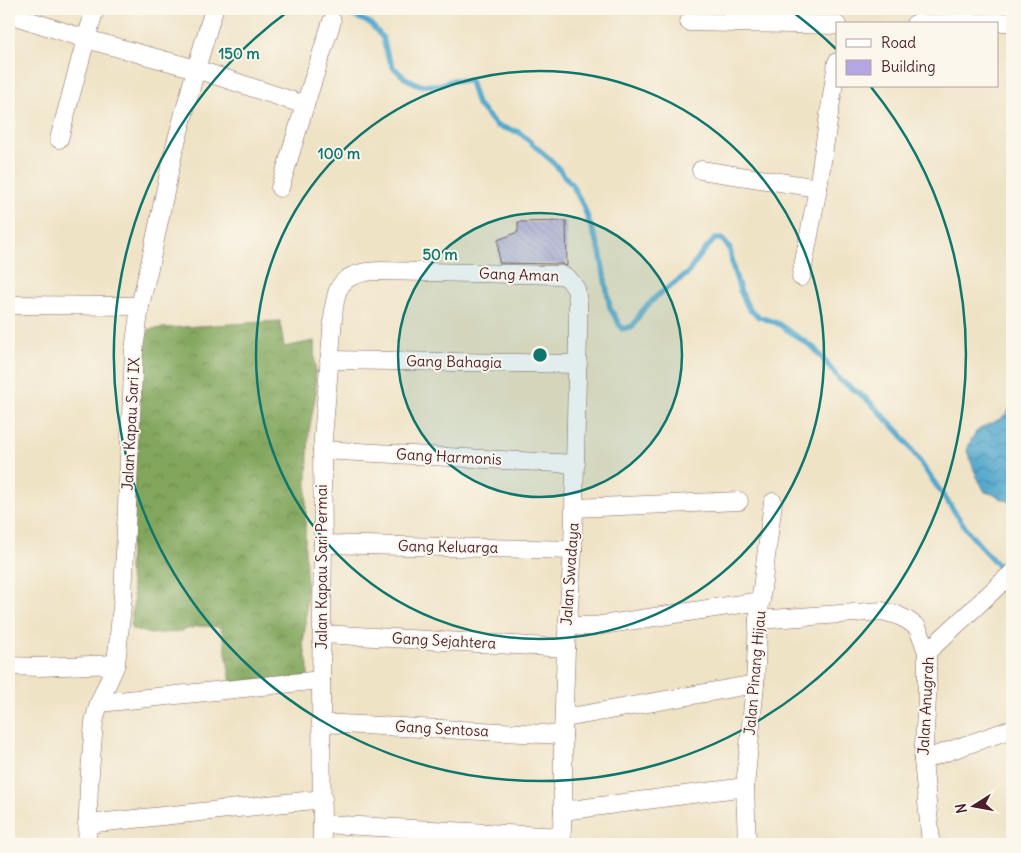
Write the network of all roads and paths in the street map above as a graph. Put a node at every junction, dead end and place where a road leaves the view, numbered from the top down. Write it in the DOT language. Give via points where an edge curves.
graph roads {
  1 [pos="96,9"];
  2 [pos="214,9"];
  3 [pos="9,14"];
  4 [pos="332,21"];
  5 [pos="689,22"];
  6 [pos="998,22"];
  7 [pos="1012,22"];
  8 [pos="836,25"];
  9 [pos="86,39"];
  10 [pos="196,69"];
  11 [pos="836,69"];
  12 [pos="305,105"];
  13 [pos="60,139"];
  14 [pos="701,170"];
  15 [pos="280,188"];
  16 [pos="818,188"];
  17 [pos="801,277"];
  18 [pos="338,290"];
  19 [pos="578,303"];
  20 [pos="9,305"];
  21 [pos="140,306"];
  22 [pos="329,360"];
  23 [pos="578,364"];
  24 [pos="322,450"];
  25 [pos="576,464"];
  26 [pos="739,501"];
  27 [pos="773,502"];
  28 [pos="575,508"];
  29 [pos="323,544"];
  30 [pos="573,550"];
  31 [pos="1008,578"];
  32 [pos="761,601"];
  33 [pos="758,620"];
  34 [pos="567,626"];
  35 [pos="322,634"];
  36 [pos="566,648"];
  37 [pos="927,652"];
  38 [pos="116,664"];
  39 [pos="9,666"];
  40 [pos="321,680"];
  41 [pos="755,684"];
  42 [pos="99,703"];
  43 [pos="321,723"];
  44 [pos="564,726"];
  45 [pos="1012,730"];
  46 [pos="923,760"];
  47 [pos="745,787"];
  48 [pos="323,799"];
  49 [pos="563,811"];
  50 [pos="87,824"];
  51 [pos="322,824"];
  52 [pos="561,841"];
  53 [pos="87,844"];
  54 [pos="322,844"];
  55 [pos="747,844"];
  56 [pos="931,844"];
  1 -- 9 [label="street"];
  2 -- 10 [label="street, Jalan Kapau Sari IX"];
  3 -- 9 [label="street"];
  4 -- 12 [label="street"];
  5 -- 8 [label="street"];
  6 -- 7 [label="street"];
  9 -- 10 [label="street"];
  9 -- 13 [label="street"];
  10 -- 12 [label="street"];
  10 -- 21 [label="street, Jalan Kapau Sari IX" via="173,154"];
  11 -- 16 [label="street"];
  12 -- 15 [label="street"];
  14 -- 16 [label="street"];
  16 -- 17 [label="street"];
  18 -- 19 [label="street, Gang Aman" via="347,279 364,272 561,275 568,278 576,289"];
  18 -- 22 [label="street, Jalan Kapau Sari Permai"];
  19 -- 23 [label="street, Jalan Swadaya"];
  20 -- 21 [label="street"];
  21 -- 38 [label="street, Jalan Kapau Sari IX" via="134,350 123,596"];
  22 -- 23 [label="street, Gang Bahagia"];
  22 -- 24 [label="street, Jalan Kapau Sari Permai"];
  23 -- 25 [label="street, Jalan Swadaya"];
  24 -- 25 [label="street, Gang Harmonis"];
  24 -- 29 [label="street, Jalan Kapau Sari Permai"];
  25 -- 28 [label="street, Jalan Swadaya"];
  26 -- 28 [label="street"];
  27 -- 32 [label="street, Jalan Pinang Hijau"];
  28 -- 30 [label="street, Jalan Swadaya"];
  29 -- 30 [label="street, Gang Keluarga"];
  29 -- 35 [label="street, Jalan Kapau Sari Permai"];
  30 -- 34 [label="street, Jalan Swadaya"];
  31 -- 37 [label="street, Jalan Anugrah"];
  32 -- 33 [label="street, Jalan Pinang Hijau"];
  32 -- 34 [label="street" via="594,626"];
  33 -- 37 [label="street" via="882,611 897,615 917,627"];
  33 -- 41 [label="street, Jalan Pinang Hijau"];
  34 -- 36 [label="street, Jalan Swadaya"];
  35 -- 36 [label="street, Gang Sejahtera"];
  35 -- 40 [label="street, Jalan Kapau Sari Permai"];
  36 -- 44 [label="street, Jalan Swadaya"];
  37 -- 46 [label="street, Jalan Anugrah"];
  38 -- 39 [label="street"];
  38 -- 42 [label="street, Jalan Kapau Sari IX"];
  40 -- 42 [label="street"];
  40 -- 43 [label="street, Jalan Kapau Sari Permai"];
  41 -- 44 [label="street, Gang Sentosa"];
  41 -- 47 [label="street, Jalan Pinang Hijau"];
  42 -- 50 [label="street, Jalan Kapau Sari IX" via="90,755"];
  43 -- 44 [label="street, Gang Sentosa"];
  43 -- 48 [label="street, Jalan Kapau Sari Permai"];
  44 -- 49 [label="street, Jalan Swadaya"];
  45 -- 46 [label="street"];
  46 -- 56 [label="street, Jalan Anugrah"];
  47 -- 49 [label="street"];
  47 -- 55 [label="street, Jalan Pinang Hijau"];
  48 -- 50 [label="street"];
  48 -- 51 [label="street, Jalan Kapau Sari Permai"];
  49 -- 52 [label="street, Jalan Swadaya"];
  50 -- 53 [label="street, Jalan Kapau Sari IX"];
  51 -- 52 [label="street"];
  51 -- 54 [label="street, Jalan Kapau Sari Permai"];
}
